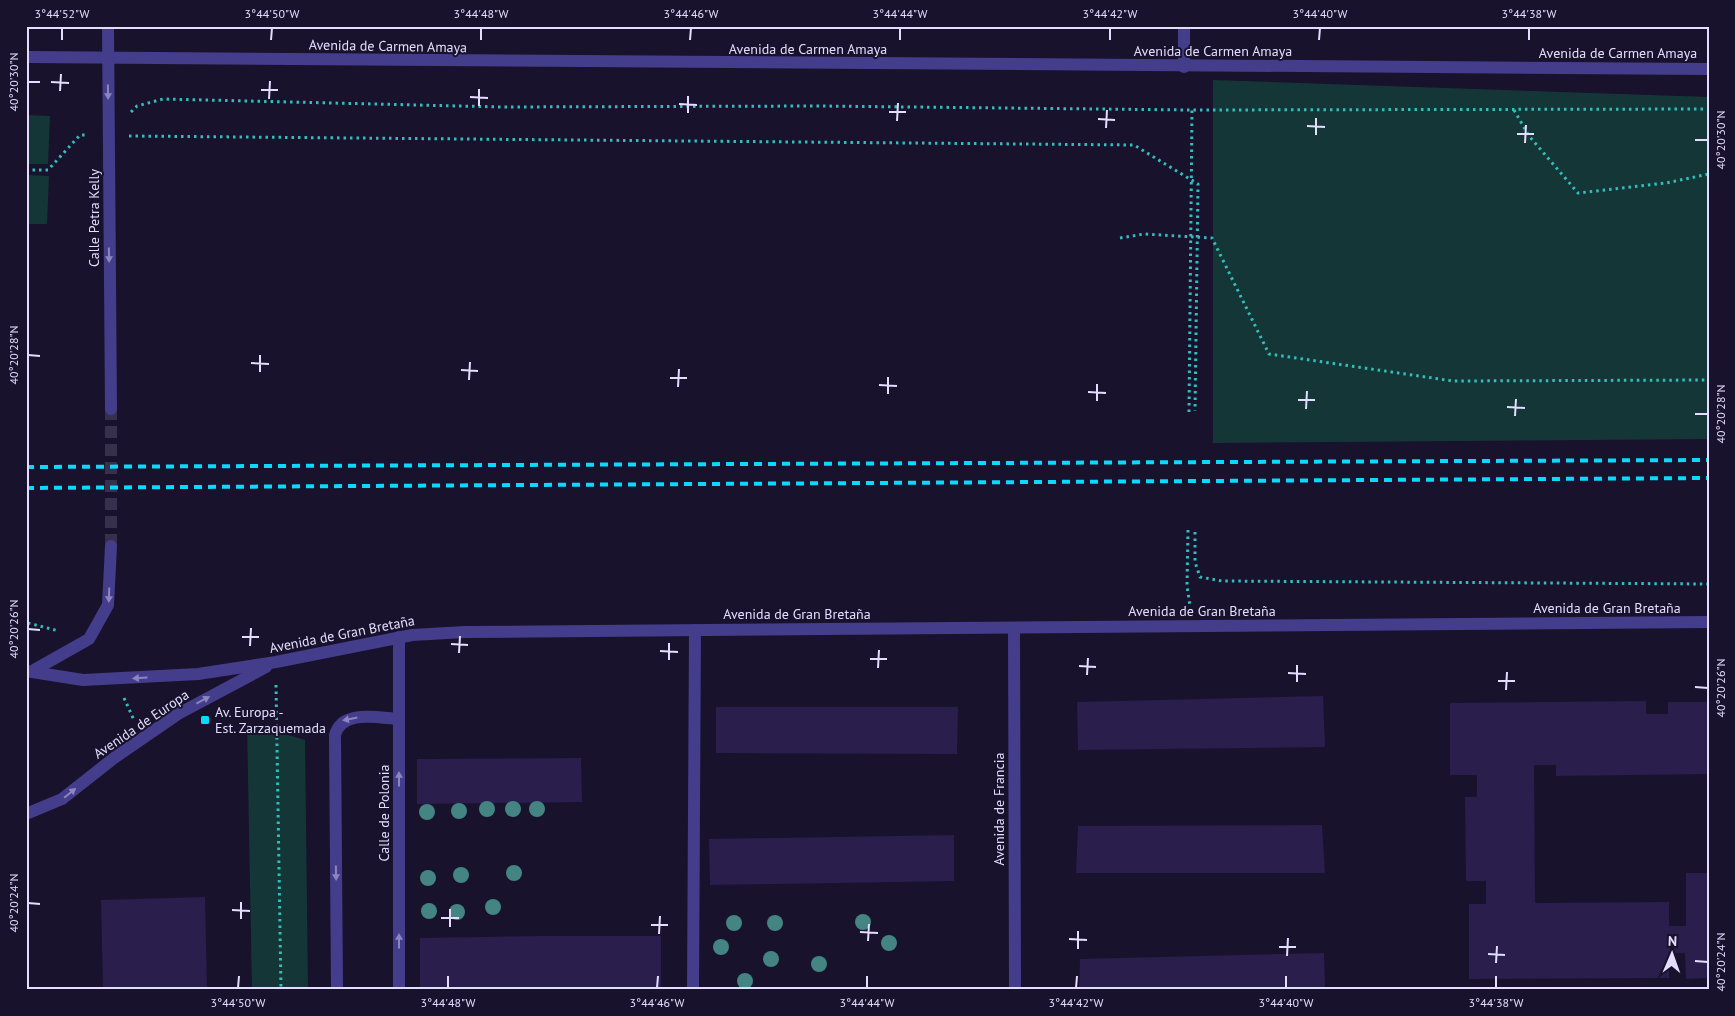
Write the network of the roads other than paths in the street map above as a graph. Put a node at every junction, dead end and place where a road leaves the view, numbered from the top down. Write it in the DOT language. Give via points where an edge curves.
graph roads {
  1 [pos="108,26"];
  2 [pos="1184,26"];
  3 [pos="26,57"];
  4 [pos="108,59"];
  5 [pos="1184,66"];
  6 [pos="1709,69"];
  7 [pos="111,409"];
  8 [pos="111,546"];
  9 [pos="1709,622"];
  10 [pos="1014,628"];
  11 [pos="696,630"];
  12 [pos="399,637"];
  13 [pos="276,662"];
  14 [pos="30,670"];
  15 [pos="399,719"];
  16 [pos="26,814"];
  17 [pos="337,990"];
  18 [pos="399,990"];
  19 [pos="692,990"];
  20 [pos="1015,990"];
  1 -- 4 [label="street, Calle Petra Kelly"];
  2 -- 5 [label="street"];
  3 -- 4 [label="street, Avenida de Carmen Amaya"];
  4 -- 5 [label="street, Avenida de Carmen Amaya"];
  4 -- 7 [label="street, Calle Petra Kelly, one-way"];
  5 -- 6 [label="street, Avenida de Carmen Amaya"];
  8 -- 14 [label="street, one-way" via="108,605 89,639"];
  9 -- 10 [label="street, Avenida de Gran Bretaña"];
  10 -- 11 [label="street, Avenida de Gran Bretaña"];
  10 -- 20 [label="street, Avenida de Francia"];
  11 -- 12 [label="street, Avenida de Gran Bretaña" via="465,632"];
  11 -- 19 [label="street"];
  12 -- 13 [label="street, Avenida de Gran Bretaña"];
  12 -- 15 [label="street, Calle de Polonia"];
  13 -- 14 [label="street, Avenida de Gran Bretaña, one-way" via="198,674 92,680"];
  16 -- 13 [label="street, Avenida de Europa, one-way" via="62,799 178,714"];
  15 -- 17 [label="street, one-way" via="346,719 338,726 335,735"];
  18 -- 15 [label="street, Calle de Polonia, one-way"];
}
